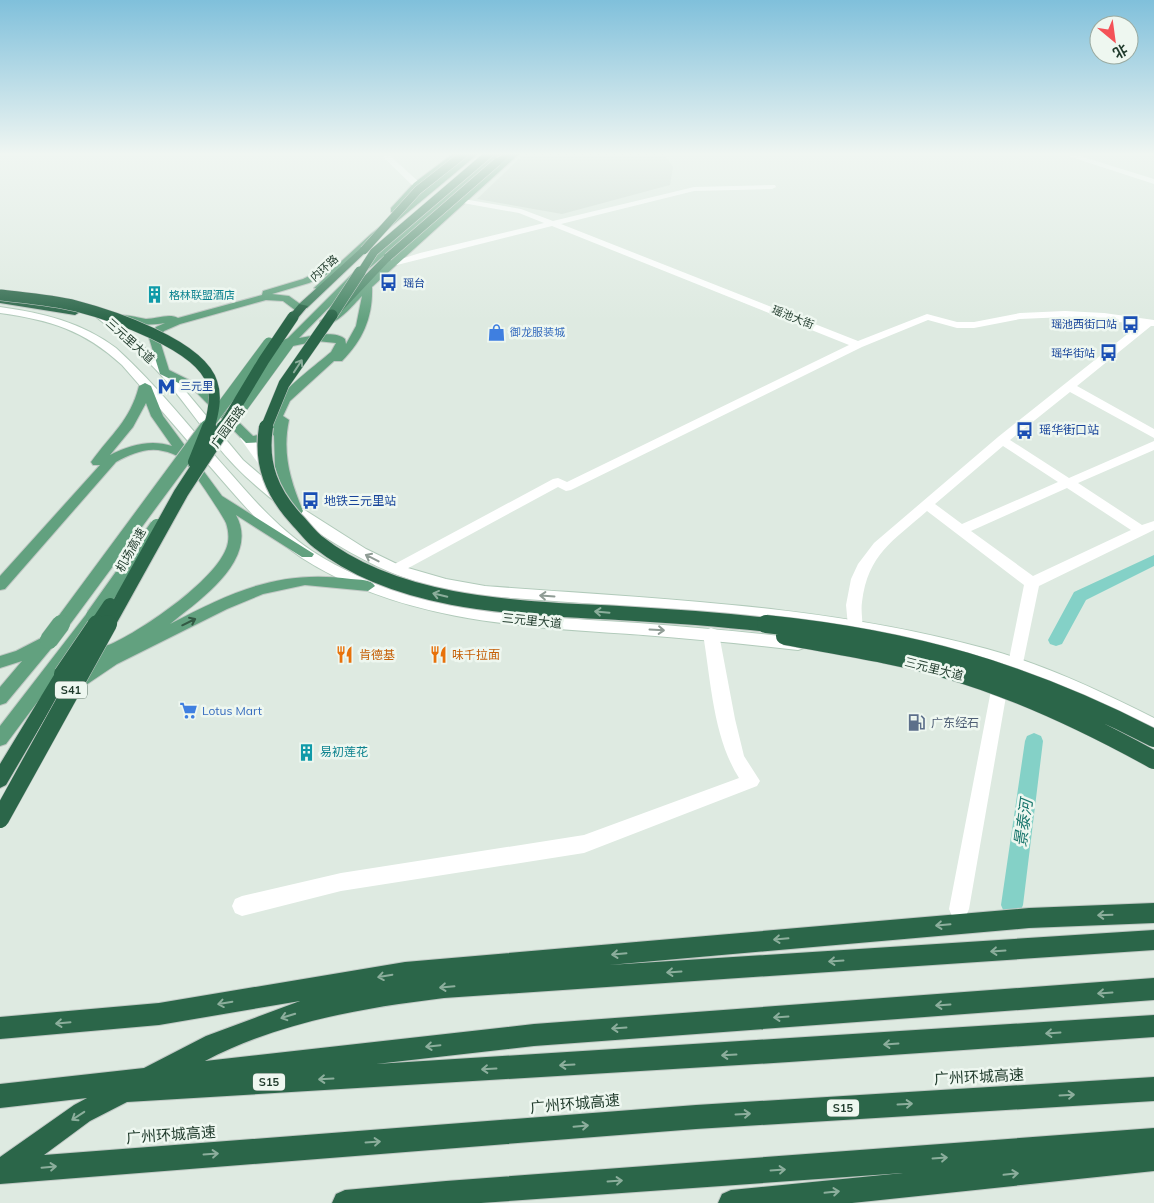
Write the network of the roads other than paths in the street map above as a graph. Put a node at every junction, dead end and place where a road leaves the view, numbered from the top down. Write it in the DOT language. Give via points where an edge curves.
graph roads {
  1 [pos="396,209"];
  2 [pos="401,209"];
  3 [pos="406,209"];
  4 [pos="413,209"];
  5 [pos="424,209"];
  6 [pos="431,209"];
  7 [pos="435,209"];
  8 [pos="441,209"];
  9 [pos="453,209"];
  10 [pos="514,209"];
  11 [pos="609,209"];
  12 [pos="550,223"];
  13 [pos="388,224"];
  14 [pos="432,228"];
  15 [pos="374,236"];
  16 [pos="396,240"];
  17 [pos="364,250"];
  18 [pos="353,255"];
  19 [pos="388,266"];
  20 [pos="367,287"];
  21 [pos="0,293"];
  22 [pos="0,300"];
  23 [pos="301,307"];
  24 [pos="91,308"];
  25 [pos="0,310"];
  26 [pos="332,315"];
  27 [pos="1151,323"];
  28 [pos="148,333"];
  29 [pos="288,344"];
  30 [pos="858,344"];
  31 [pos="164,372"];
  32 [pos="145,386"];
  33 [pos="1068,386"];
  34 [pos="1154,434"];
  35 [pos="246,438"];
  36 [pos="1002,440"];
  37 [pos="1154,445"];
  38 [pos="187,458"];
  39 [pos="1067,482"];
  40 [pos="181,493"];
  41 [pos="216,496"];
  42 [pos="926,504"];
  43 [pos="296,511"];
  44 [pos="1148,528"];
  45 [pos="961,530"];
  46 [pos="307,554"];
  47 [pos="143,562"];
  48 [pos="0,569"];
  49 [pos="396,569"];
  50 [pos="1032,583"];
  51 [pos="0,584"];
  52 [pos="368,586"];
  53 [pos="650,615"];
  54 [pos="856,626"];
  55 [pos="711,634"];
  56 [pos="49,640"];
  57 [pos="72,644"];
  58 [pos="844,650"];
  59 [pos="0,662"];
  60 [pos="1016,664"];
  61 [pos="1000,686"];
  62 [pos="0,698"];
  63 [pos="1154,726"];
  64 [pos="1154,738"];
  65 [pos="0,739"];
  66 [pos="1154,754"];
  67 [pos="1154,760"];
  68 [pos="0,780"];
  69 [pos="0,810"];
  70 [pos="0,818"];
  71 [pos="242,906"];
  72 [pos="959,909"];
  73 [pos="1154,913"];
  74 [pos="1154,940"];
  75 [pos="1154,989"];
  76 [pos="1154,1026"];
  77 [pos="0,1028"];
  78 [pos="1154,1089"];
  79 [pos="0,1097"];
  80 [pos="1154,1140"];
  81 [pos="1154,1158"];
  82 [pos="0,1172"];
  83 [pos="345,1203"];
  84 [pos="731,1203"];
  1 -- 13 [label="main road"];
  2 -- 17 [label="highway, bridge"];
  3 -- 13 [label="main road, 广园西路"];
  4 -- 17 [label="highway, bridge"];
  5 -- 26 [label="highway, bridge" via="374,252"];
  6 -- 16 [label="main road, 广园西路"];
  7 -- 14 [label="main road"];
  8 -- 26 [label="highway, bridge" via="388,257"];
  9 -- 14 [label="main road"];
  10 -- 12 [label="street, 瑶池大街"];
  11 -- 12 [label="street"];
  12 -- 19 [label="street"];
  12 -- 30 [label="street, 瑶池大街"];
  13 -- 15 [label="main road, 广园西路"];
  14 -- 19 [label="main road"];
  15 -- 16 [label="street"];
  15 -- 18 [label="main road, 广园西路"];
  16 -- 29 [label="main road, 广园西路" via="336,294"];
  17 -- 23 [label="highway, 内环路"];
  18 -- 23 [label="main road, 广园西路"];
  18 -- 24 [label="main road" via="306,281 170,320 135,322"];
  19 -- 20 [label="main road"];
  20 -- 29 [label="main road" via="332,318"];
  20 -- 43 [label="main road" via="368,309 354,340 343,355 296,396 284,417 279,434 280,465"];
  21 -- 24 [label="street, 三元里大道" via="67,301"];
  21 -- 28 [label="highway, bridge" via="76,306"];
  22 -- 28 [label="highway, bridge" via="75,312"];
  23 -- 31 [label="main road" via="286,298 266,298 165,326 154,338"];
  23 -- 40 [label="highway, 机场高速 / S41, bridge" via="274,343 212,450"];
  23 -- 56 [label="main road, 广园西路, bridge" via="270,343"];
  24 -- 31 [label="street, 三元里大道"];
  25 -- 32 [label="street, 三元里大道" via="51,318 78,327 117,353"];
  53 -- 26 [label="highway, one-way, bridge" via="510,606 430,593 360,568 299,525 270,482 263,454 264,437 269,415 280,392"];
  27 -- 30 [label="street" via="1065,314 1020,316 957,326 927,317"];
  27 -- 33 [label="street"];
  28 -- 40 [label="highway, bridge" via="180,347 199,361 213,387 213,408 206,433"];
  29 -- 35 [label="main road" via="327,337 340,339 341,343 335,354 285,399 271,432 259,440"];
  29 -- 57 [label="main road, 广园西路, bridge"];
  30 -- 49 [label="street" via="566,487 558,482"];
  31 -- 35 [label="main road" via="199,389"];
  31 -- 43 [label="street, 三元里大道" via="239,463"];
  32 -- 38 [label="main road" via="157,416"];
  32 -- 46 [label="street, 三元里大道" via="246,501"];
  32 -- 48 [label="main road" via="139,411 128,427"];
  33 -- 34 [label="street"];
  33 -- 36 [label="street"];
  35 -- 43 [label="street"];
  36 -- 39 [label="street"];
  36 -- 42 [label="street"];
  37 -- 39 [label="street"];
  38 -- 41 [label="main road"];
  38 -- 51 [label="main road" via="174,449 152,446 131,450 112,459"];
  39 -- 44 [label="street"];
  39 -- 45 [label="street"];
  40 -- 47 [label="highway, 机场高速 / S41, bridge"];
  41 -- 46 [label="main road"];
  41 -- 57 [label="main road" via="236,530 234,547 204,586 142,636 113,649 82,656 75,652"];
  42 -- 45 [label="street"];
  42 -- 54 [label="street" via="879,546 863,567 856,590"];
  49 -- 43 [label="street, 三元里大道, one-way" via="361,552"];
  44 -- 50 [label="street"];
  45 -- 50 [label="street"];
  46 -- 52 [label="street, 三元里大道"];
  47 -- 68 [label="highway, bridge" via="74,657"];
  47 -- 70 [label="highway, 机场高速 / S41, bridge"];
  54 -- 49 [label="street, 三元里大道, one-way" via="485,591 445,584"];
  50 -- 60 [label="street"];
  52 -- 55 [label="street, 三元里大道, one-way" via="438,607 475,614"];
  69 -- 52 [label="main road, one-way" via="70,692 102,666 207,613 272,586 317,580"];
  53 -- 64 [label="highway, bridge" via="836,633 930,650 1045,687"];
  53 -- 67 [label="highway, bridge" via="790,637 946,670 1044,704 1091,725"];
  54 -- 58 [label="street" via="855,636"];
  54 -- 60 [label="street, 三元里大道" via="957,647"];
  55 -- 58 [label="street, 三元里大道"];
  55 -- 71 [label="street" via="736,758 751,781 584,844 341,882"];
  56 -- 59 [label="main road" via="22,655"];
  56 -- 62 [label="main road, 广园西路"];
  57 -- 65 [label="main road, 广园西路"];
  58 -- 61 [label="street, 三元里大道" via="909,662"];
  60 -- 63 [label="street, 三元里大道" via="1085,692"];
  61 -- 66 [label="street, 三元里大道" via="1054,706"];
  61 -- 72 [label="street"];
  73 -- 77 [label="highway, one-way" via="1029,918 405,973 160,1014"];
  74 -- 82 [label="highway, one-way" via="444,987 396,992 315,1008 214,1044 123,1090 82,1113"];
  75 -- 79 [label="highway, one-way" via="534,1035"];
  76 -- 79 [label="highway, S15, one-way"];
  82 -- 78 [label="highway, 广州环城高速 / S15, one-way" via="696,1117"];
  83 -- 80 [label="highway, one-way"];
  84 -- 81 [label="highway, one-way"];
}
